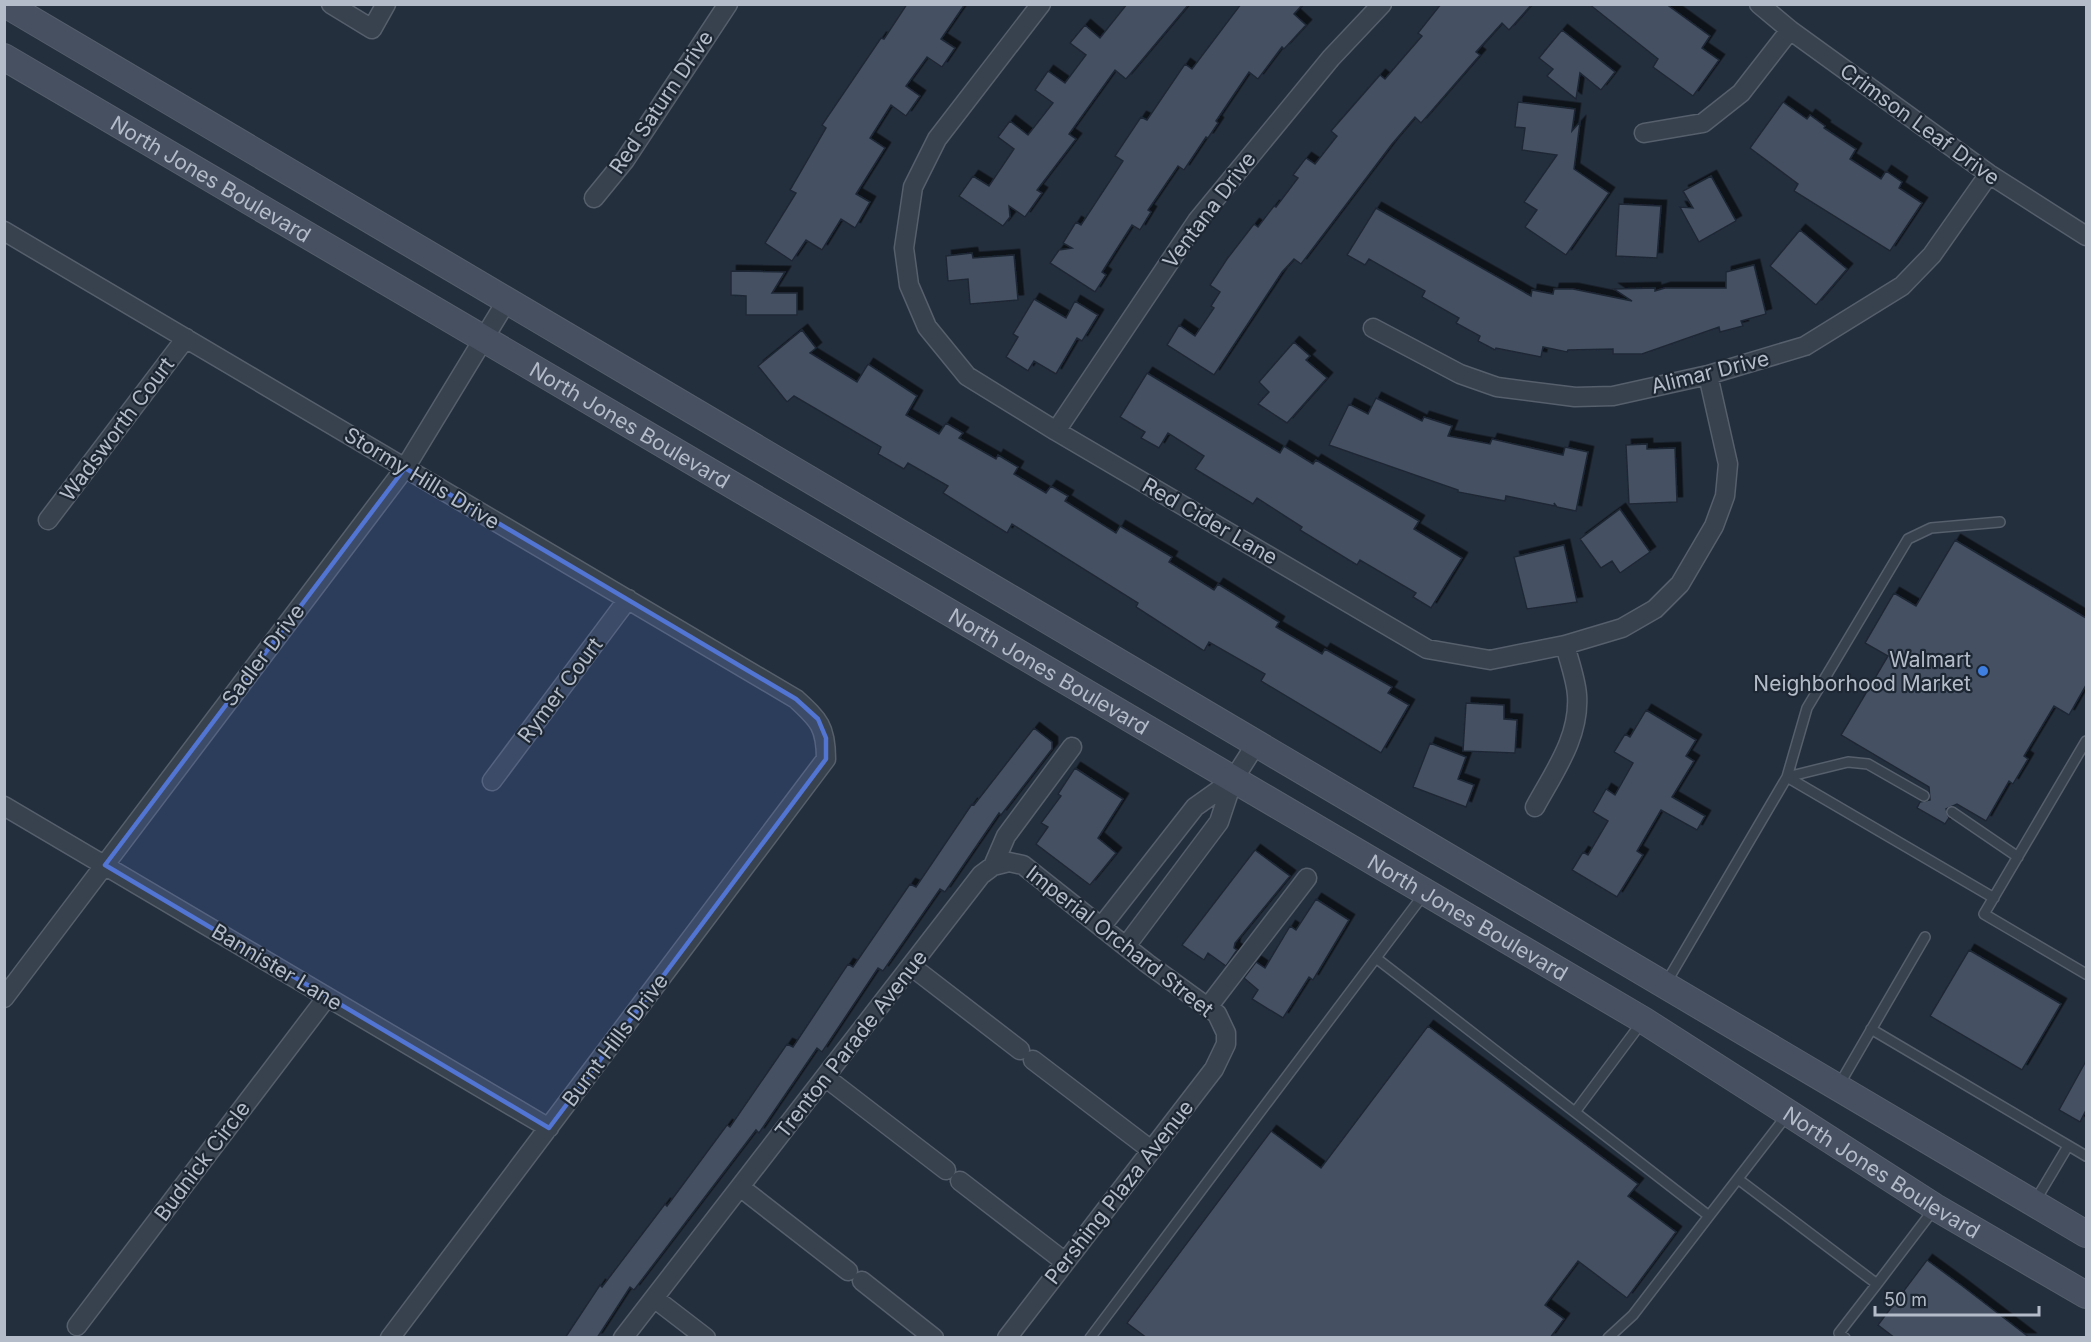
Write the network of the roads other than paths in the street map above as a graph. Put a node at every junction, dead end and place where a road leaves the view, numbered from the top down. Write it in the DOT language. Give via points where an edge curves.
graph roads {
  1 [pos="5,4"];
  2 [pos="331,4"];
  3 [pos="386,4"];
  4 [pos="728,4"];
  5 [pos="1041,4"];
  6 [pos="1382,4"];
  7 [pos="1760,4"];
  8 [pos="1790,30"];
  9 [pos="4,57"];
  10 [pos="1644,133"];
  11 [pos="1989,174"];
  12 [pos="594,198"];
  13 [pos="4,231"];
  14 [pos="2086,236"];
  15 [pos="506,302"];
  16 [pos="1373,328"];
  17 [pos="186,338"];
  18 [pos="483,340"];
  19 [pos="1708,375"];
  20 [pos="1056,431"];
  21 [pos="405,468"];
  22 [pos="48,520"];
  23 [pos="2000,522"];
  24 [pos="628,599"];
  25 [pos="1565,645"];
  26 [pos="826,738"];
  27 [pos="2086,741"];
  28 [pos="1256,744"];
  29 [pos="1072,747"];
  30 [pos="1787,777"];
  31 [pos="1233,780"];
  32 [pos="492,781"];
  33 [pos="1924,796"];
  34 [pos="4,806"];
  35 [pos="1535,807"];
  36 [pos="1952,812"];
  37 [pos="2018,857"];
  38 [pos="105,865"];
  39 [pos="993,866"];
  40 [pos="1307,878"];
  41 [pos="1424,894"];
  42 [pos="1994,898"];
  43 [pos="1101,927"];
  44 [pos="1925,937"];
  45 [pos="1126,946"];
  46 [pos="1376,958"];
  47 [pos="911,966"];
  48 [pos="2086,975"];
  49 [pos="1665,985"];
  50 [pos="327,996"];
  51 [pos="4,998"];
  52 [pos="1208,1007"];
  53 [pos="1643,1020"];
  54 [pos="1871,1029"];
  55 [pos="1226,1044"];
  56 [pos="825,1077"];
  57 [pos="1838,1087"];
  58 [pos="1575,1112"];
  59 [pos="1788,1113"];
  60 [pos="549,1128"];
  61 [pos="2068,1146"];
  62 [pos="1152,1150"];
  63 [pos="2086,1156"];
  64 [pos="1738,1179"];
  65 [pos="740,1187"];
  66 [pos="2034,1203"];
  67 [pos="1935,1207"];
  68 [pos="1709,1216"];
  69 [pos="2086,1234"];
  70 [pos="1065,1262"];
  71 [pos="1877,1284"];
  72 [pos="2086,1295"];
  73 [pos="654,1298"];
  74 [pos="76,1326"];
  75 [pos="390,1338"];
  76 [pos="623,1338"];
  77 [pos="706,1338"];
  78 [pos="934,1338"];
  79 [pos="1007,1338"];
  80 [pos="1090,1338"];
  81 [pos="1608,1338"];
  82 [pos="1845,1338"];
  1 -- 15 [label="main road, North Jones Boulevard"];
  2 -- 3 [label="street" via="372,29"];
  4 -- 12 [label="street, Red Saturn Drive" via="625,160"];
  5 -- 20 [label="street, Red Cider Lane" via="937,140 913,187 904,248 909,285 927,327 967,376"];
  6 -- 20 [label="street, Ventana Drive" via="1331,58 1197,221"];
  7 -- 8 [label="street, Crimson Leaf Drive"];
  8 -- 10 [label="street" via="1741,93 1703,123"];
  8 -- 11 [label="street, Crimson Leaf Drive"];
  9 -- 18 [label="main road, North Jones Boulevard"];
  11 -- 14 [label="street, Crimson Leaf Drive"];
  11 -- 19 [label="street, Alimar Drive" via="1932,255 1902,286 1805,346"];
  13 -- 17 [label="street, Stormy Hills Drive"];
  15 -- 18 [label="street, Sadler Drive"];
  15 -- 28 [label="main road, North Jones Boulevard"];
  16 -- 19 [label="street, Alimar Drive" via="1460,374 1497,387 1575,398 1613,396"];
  17 -- 21 [label="street, Stormy Hills Drive"];
  17 -- 22 [label="street, Wadsworth Court"];
  18 -- 21 [label="street, Sadler Drive"];
  18 -- 31 [label="main road, North Jones Boulevard"];
  19 -- 25 [label="street, Red Cider Lane" via="1728,464 1725,496 1714,526 1680,584 1655,609 1622,628"];
  20 -- 25 [label="street, Red Cider Lane" via="1427,648 1490,660"];
  21 -- 24 [label="street, Stormy Hills Drive"];
  21 -- 38 [label="street, Sadler Drive"];
  23 -- 30 [label="lane" via="1930,528 1908,539 1807,708"];
  24 -- 26 [label="street, Stormy Hills Drive" via="796,699 818,719"];
  24 -- 32 [label="street, Rymer Court"];
  25 -- 35 [label="street" via="1578,694 1576,724 1567,749"];
  26 -- 60 [label="street, Burnt Hills Drive" via="826,759"];
  27 -- 37 [label="lane"];
  28 -- 31 [label="street"];
  28 -- 49 [label="main road, North Jones Boulevard"];
  29 -- 39 [label="street, Trenton Parade Avenue" via="1006,836"];
  30 -- 33 [label="lane" via="1848,762 1868,764"];
  30 -- 42 [label="lane"];
  30 -- 49 [label="lane"];
  31 -- 41 [label="main road, North Jones Boulevard"];
  31 -- 43 [label="street" via="1195,807"];
  31 -- 45 [label="street" via="1219,822"];
  34 -- 38 [label="street, Bannister Lane"];
  36 -- 37 [label="lane"];
  37 -- 42 [label="lane"];
  38 -- 50 [label="street, Bannister Lane"];
  38 -- 51 [label="street, Sadler Drive"];
  39 -- 43 [label="street, Imperial Orchard Street" via="1009,862 1023,865"];
  39 -- 47 [label="street, Trenton Parade Avenue" via="981,875"];
  40 -- 52 [label="street"];
  41 -- 46 [label="lane"];
  41 -- 53 [label="main road, North Jones Boulevard"];
  42 -- 48 [label="lane" via="1984,914"];
  43 -- 45 [label="street, Imperial Orchard Street"];
  44 -- 54 [label="lane"];
  45 -- 52 [label="street, Imperial Orchard Street"];
  46 -- 58 [label="lane"];
  46 -- 80 [label="lane"];
  47 -- 56 [label="street, Trenton Parade Avenue"];
  47 -- 62 [label="street"];
  49 -- 53 [label="main road"];
  49 -- 57 [label="main road, North Jones Boulevard"];
  50 -- 60 [label="street, Bannister Lane"];
  50 -- 74 [label="street, Budnick Circle"];
  52 -- 55 [label="street, Imperial Orchard Street" via="1223,1023"];
  53 -- 58 [label="lane"];
  53 -- 59 [label="main road, North Jones Boulevard"];
  54 -- 57 [label="lane"];
  54 -- 61 [label="lane"];
  55 -- 62 [label="street, Pershing Plaza Avenue" via="1214,1069"];
  56 -- 65 [label="street, Trenton Parade Avenue"];
  56 -- 70 [label="street"];
  57 -- 66 [label="main road, North Jones Boulevard"];
  58 -- 68 [label="lane"];
  59 -- 64 [label="lane"];
  59 -- 67 [label="main road, North Jones Boulevard"];
  60 -- 75 [label="street, Burnt Hills Drive"];
  61 -- 63 [label="lane"];
  61 -- 66 [label="lane"];
  62 -- 70 [label="street, Pershing Plaza Avenue"];
  64 -- 68 [label="lane"];
  64 -- 71 [label="lane"];
  65 -- 73 [label="street, Trenton Parade Avenue"];
  65 -- 78 [label="street"];
  66 -- 69 [label="main road, North Jones Boulevard"];
  67 -- 71 [label="lane"];
  67 -- 72 [label="main road, North Jones Boulevard"];
  68 -- 81 [label="lane" via="1633,1315"];
  70 -- 79 [label="street, Pershing Plaza Avenue"];
  71 -- 82 [label="lane" via="1839,1333"];
  73 -- 76 [label="street, Trenton Parade Avenue"];
  73 -- 77 [label="street"];
}
